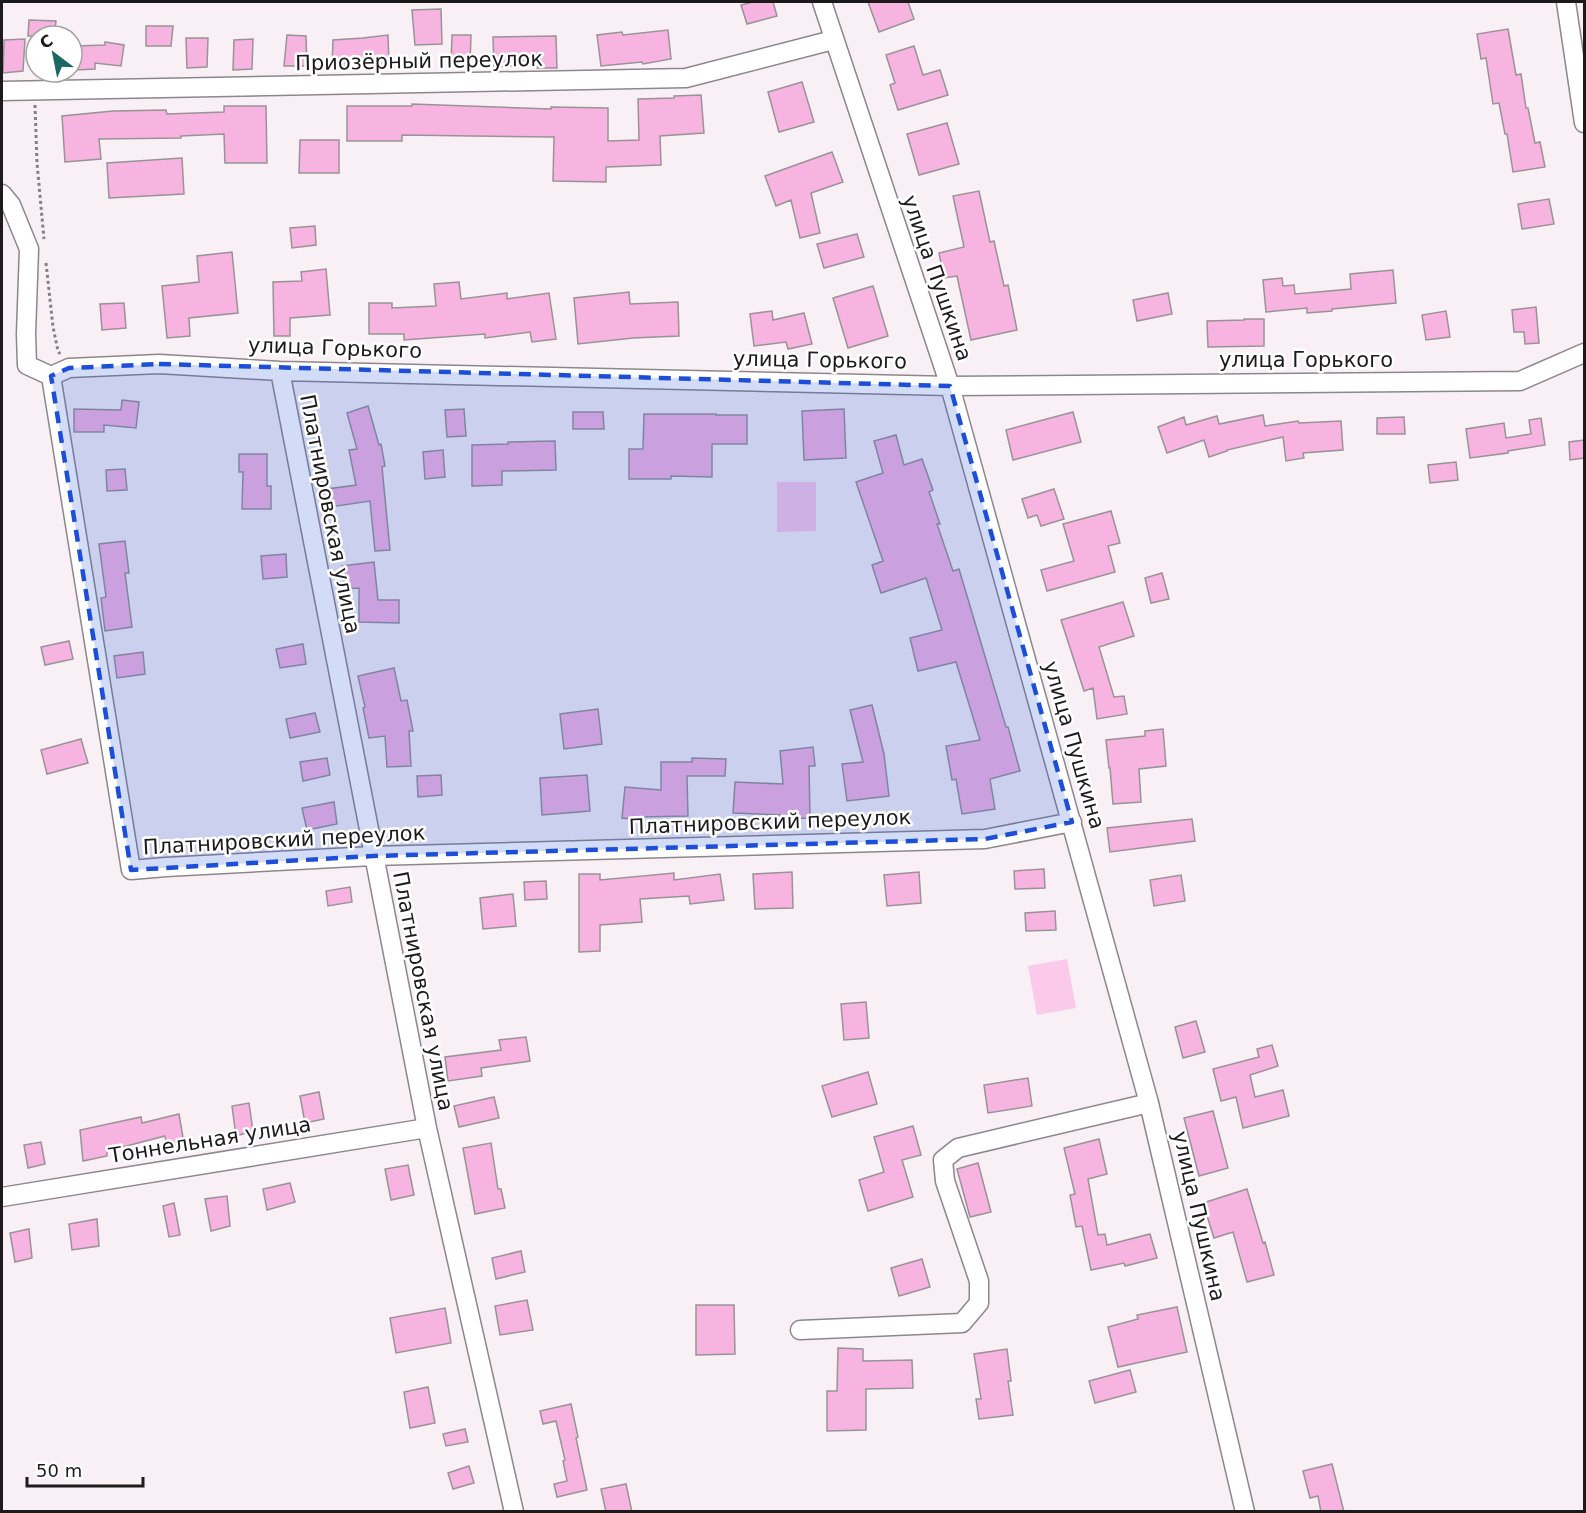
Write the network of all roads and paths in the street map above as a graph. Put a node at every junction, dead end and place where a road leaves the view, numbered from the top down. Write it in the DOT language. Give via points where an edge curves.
graph roads {
  1 [pos="822,2"];
  2 [pos="1566,2"];
  3 [pos="833,40"];
  4 [pos="2,91"];
  5 [pos="34,91"];
  6 [pos="1584,123"];
  7 [pos="2,194"];
  8 [pos="45,245"];
  9 [pos="46,257"];
  10 [pos="1584,353"];
  11 [pos="69,368"];
  12 [pos="280,371"];
  13 [pos="51,376"];
  14 [pos="950,386"];
  15 [pos="1072,822"];
  16 [pos="373,856"];
  17 [pos="1149,1103"];
  18 [pos="427,1128"];
  19 [pos="2,1197"];
  20 [pos="800,1330"];
  21 [pos="514,1512"];
  22 [pos="1245,1512"];
  1 -- 3 [label="street, улица Пушкина"];
  2 -- 6 [label="street"];
  3 -- 5 [label="street, Приозёрный переулок" via="686,78"];
  3 -- 14 [label="street, улица Пушкина"];
  4 -- 5 [label="street, Приозёрный переулок"];
  5 -- 8 [label="path"];
  7 -- 13 [label="street" via="11,205 29,249 27,365"];
  9 -- 11 [label="path" via="56,343"];
  10 -- 14 [label="street, улица Горького" via="1520,381"];
  11 -- 12 [label="street, улица Горького" via="159,364"];
  11 -- 13 [label="street, улица Горького"];
  12 -- 14 [label="street, улица Горького"];
  12 -- 16 [label="street, Платнировская улица"];
  13 -- 16 [label="street, Платнировский переулок" via="130,870"];
  14 -- 15 [label="street, улица Пушкина"];
  15 -- 16 [label="street, Платнировский переулок" via="985,838"];
  15 -- 17 [label="street, улица Пушкина"];
  16 -- 18 [label="street, Платнировская улица"];
  17 -- 20 [label="street" via="958,1148 943,1160 945,1181 979,1281 980,1303 962,1323"];
  17 -- 22 [label="street, улица Пушкина"];
  18 -- 19 [label="street, Тоннельная улица"];
  18 -- 21 [label="street, Платнировская улица"];
}
